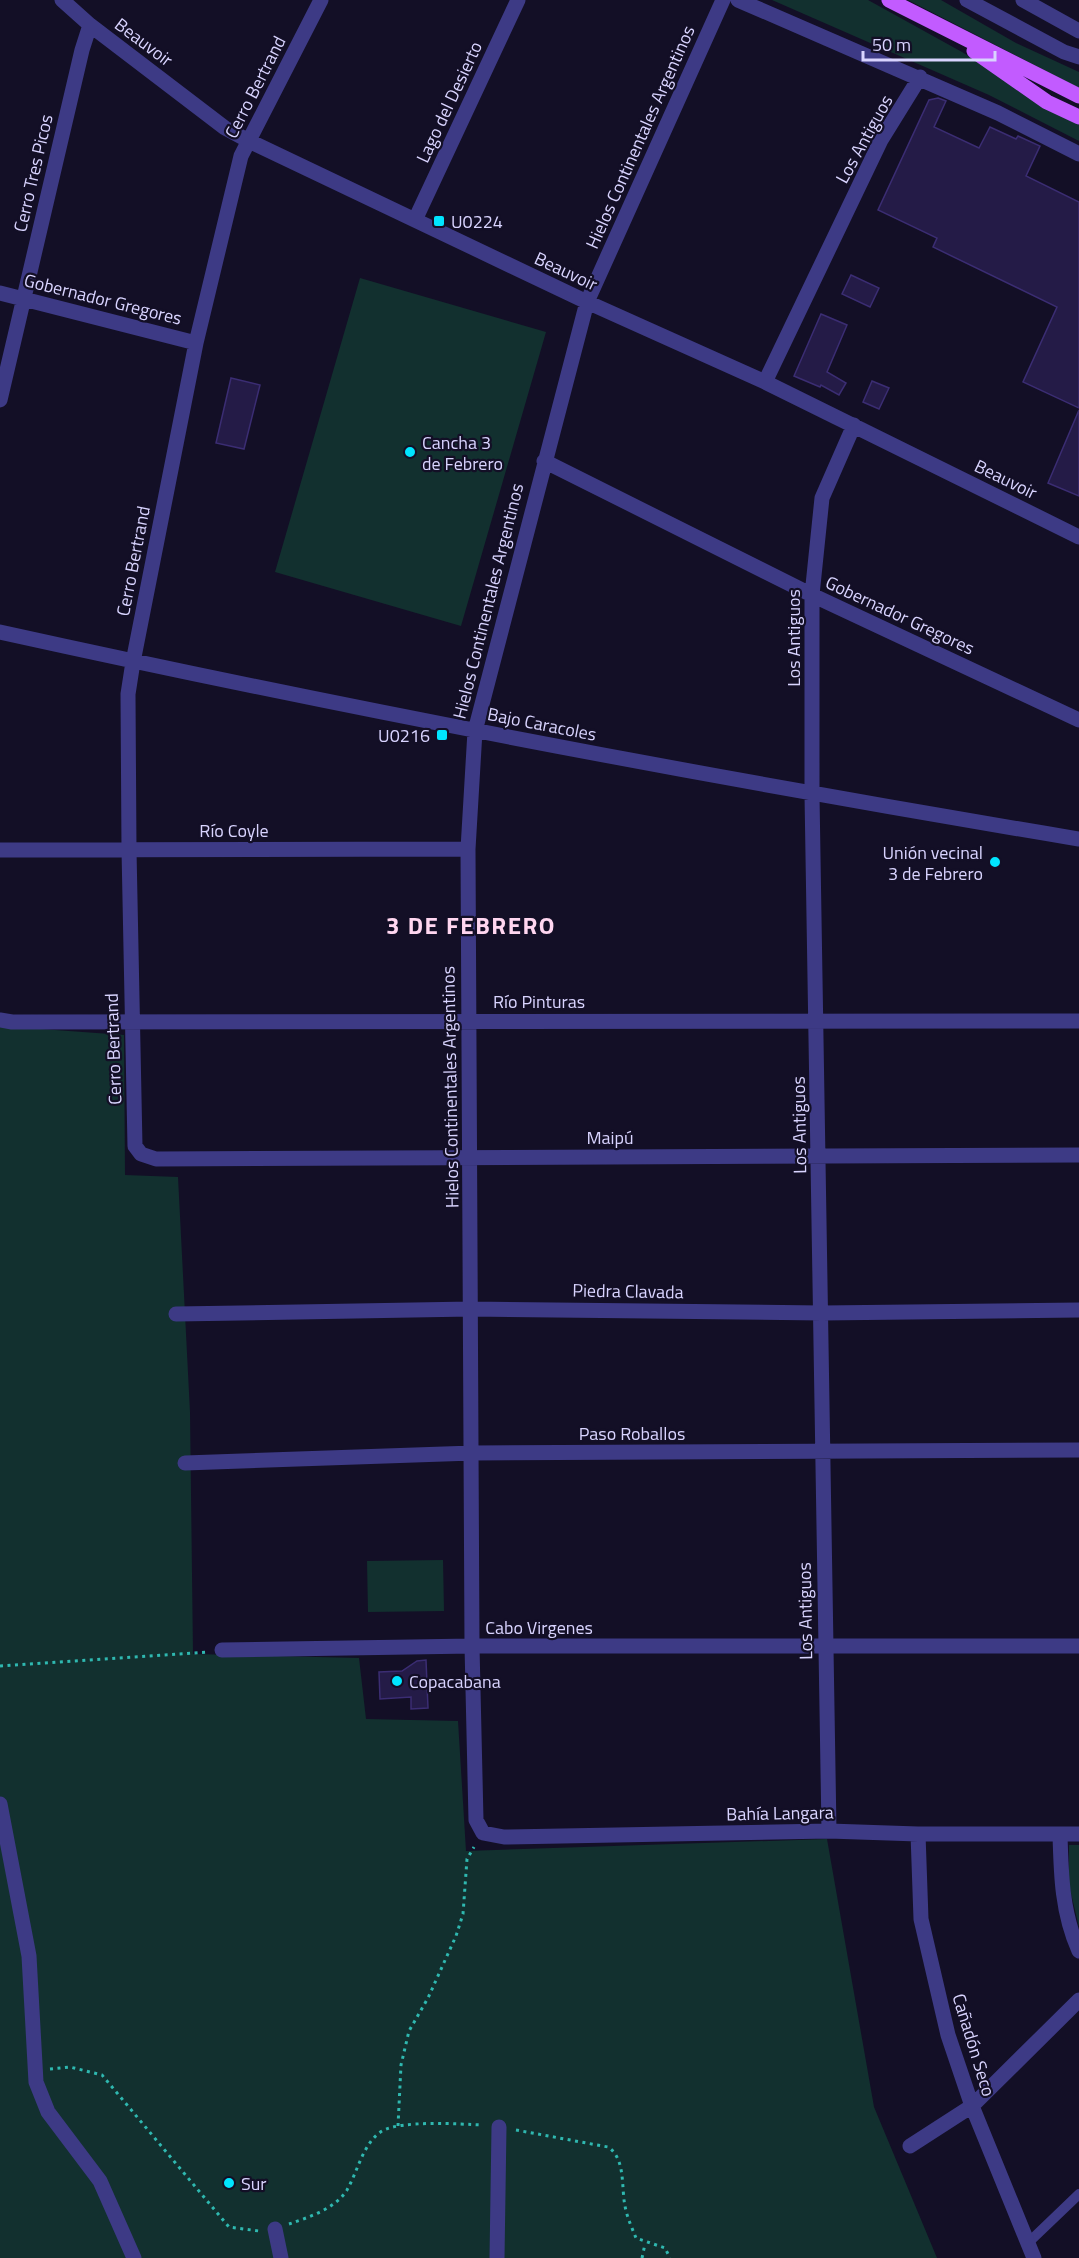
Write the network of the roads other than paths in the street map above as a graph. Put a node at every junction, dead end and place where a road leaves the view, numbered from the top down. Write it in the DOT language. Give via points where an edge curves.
graph roads {
  1 [pos="62,0"];
  2 [pos="321,0"];
  3 [pos="518,0"];
  4 [pos="723,0"];
  5 [pos="738,0"];
  6 [pos="890,0"];
  7 [pos="967,0"];
  8 [pos="1023,0"];
  9 [pos="90,25"];
  10 [pos="937,25"];
  11 [pos="1079,31"];
  12 [pos="1079,57"];
  13 [pos="920,77"];
  14 [pos="1079,96"];
  15 [pos="1079,117"];
  16 [pos="249,141"];
  17 [pos="1079,154"];
  18 [pos="415,220"];
  19 [pos="0,293"];
  20 [pos="23,299"];
  21 [pos="587,303"];
  22 [pos="196,343"];
  23 [pos="765,382"];
  24 [pos="0,400"];
  25 [pos="854,425"];
  26 [pos="544,461"];
  27 [pos="1079,537"];
  28 [pos="812,595"];
  29 [pos="0,632"];
  30 [pos="133,662"];
  31 [pos="1079,720"];
  32 [pos="475,731"];
  33 [pos="812,795"];
  34 [pos="1079,839"];
  35 [pos="468,849"];
  36 [pos="0,850"];
  37 [pos="129,850"];
  38 [pos="0,1020"];
  39 [pos="816,1020"];
  40 [pos="468,1021"];
  41 [pos="1079,1021"];
  42 [pos="131,1022"];
  43 [pos="141,1154"];
  44 [pos="1079,1155"];
  45 [pos="820,1156"];
  46 [pos="471,1157"];
  47 [pos="471,1309"];
  48 [pos="1079,1310"];
  49 [pos="822,1313"];
  50 [pos="176,1314"];
  51 [pos="1079,1450"];
  52 [pos="822,1451"];
  53 [pos="473,1453"];
  54 [pos="185,1462"];
  55 [pos="825,1645"];
  56 [pos="472,1646"];
  57 [pos="1079,1646"];
  58 [pos="222,1650"];
  59 [pos="0,1804"];
  60 [pos="828,1831"];
  61 [pos="483,1833"];
  62 [pos="918,1834"];
  63 [pos="1060,1834"];
  64 [pos="1079,1834"];
  65 [pos="1079,1951"];
  66 [pos="1079,2000"];
  67 [pos="972,2106"];
  68 [pos="499,2127"];
  69 [pos="910,2146"];
  70 [pos="1079,2194"];
  71 [pos="274,2229"];
  72 [pos="1029,2242"];
  73 [pos="134,2258"];
  74 [pos="281,2258"];
  75 [pos="497,2258"];
  76 [pos="1034,2258"];
  1 -- 9 [label="street, Beauvoir"];
  2 -- 16 [label="street, Cerro Bertrand"];
  3 -- 18 [label="street, Lago del Desierto"];
  4 -- 21 [label="street, Hielos Continentales Argentinos"];
  5 -- 13 [label="street"];
  6 -- 10 [label="main road"];
  7 -- 12 [label="street"];
  8 -- 11 [label="street"];
  9 -- 16 [label="street, Beauvoir" via="225,128"];
  9 -- 20 [label="street, Cerro Tres Picos"];
  10 -- 14 [label="main road"];
  10 -- 15 [label="main road" via="1038,96"];
  13 -- 17 [label="street"];
  13 -- 23 [label="street, Los Antiguos" via="881,140"];
  16 -- 18 [label="street, Beauvoir"];
  16 -- 22 [label="street, Cerro Bertrand" via="241,156"];
  18 -- 21 [label="street, Beauvoir"];
  19 -- 20 [label="street, Gobernador Gregores"];
  20 -- 22 [label="street, Gobernador Gregores"];
  20 -- 24 [label="street, Cerro Tres Picos"];
  21 -- 23 [label="street, Beauvoir"];
  21 -- 26 [label="street, Hielos Continentales Argentinos"];
  22 -- 30 [label="street, Cerro Bertrand"];
  23 -- 25 [label="street, Beauvoir"];
  25 -- 27 [label="street, Beauvoir"];
  25 -- 28 [label="street, Los Antiguos" via="822,498"];
  26 -- 28 [label="street, Gobernador Gregores"];
  26 -- 32 [label="street, Hielos Continentales Argentinos"];
  28 -- 31 [label="street, Gobernador Gregores"];
  28 -- 33 [label="street, Los Antiguos"];
  29 -- 30 [label="street, Bajo Caracoles"];
  30 -- 32 [label="street, Bajo Caracoles"];
  30 -- 37 [label="street, Cerro Bertrand" via="128,694"];
  32 -- 33 [label="street, Bajo Caracoles"];
  32 -- 35 [label="street, Hielos Continentales Argentinos"];
  33 -- 34 [label="street, Bajo Caracoles"];
  33 -- 39 [label="street, Los Antiguos"];
  35 -- 37 [label="street, Río Coyle"];
  35 -- 40 [label="street, Hielos Continentales Argentinos"];
  36 -- 37 [label="street, Río Coyle"];
  37 -- 42 [label="street, Cerro Bertrand"];
  38 -- 42 [label="street, Río Pinturas"];
  39 -- 40 [label="street, Río Pinturas"];
  39 -- 41 [label="street, Río Pinturas"];
  39 -- 45 [label="street, Los Antiguos"];
  40 -- 42 [label="street, Río Pinturas"];
  40 -- 46 [label="street, Hielos Continentales Argentinos"];
  42 -- 43 [label="street, Cerro Bertrand" via="135,1146"];
  43 -- 46 [label="street, Maipú" via="156,1159"];
  44 -- 45 [label="street, Maipú"];
  45 -- 46 [label="street, Maipú"];
  45 -- 49 [label="street, Los Antiguos"];
  46 -- 47 [label="street, Hielos Continentales Argentinos"];
  47 -- 49 [label="street, Piedra Clavada"];
  47 -- 50 [label="street, Piedra Clavada"];
  47 -- 53 [label="street, Hielos Continentales Argentinos"];
  48 -- 49 [label="street, Piedra Clavada"];
  49 -- 52 [label="street, Los Antiguos"];
  51 -- 52 [label="street, Paso Roballos"];
  52 -- 53 [label="street, Paso Roballos"];
  52 -- 55 [label="street, Los Antiguos"];
  53 -- 54 [label="street, Paso Roballos"];
  53 -- 56 [label="street, Hielos Continentales Argentinos"];
  55 -- 56 [label="street, Cabo Virgenes"];
  55 -- 57 [label="street, Cabo Virgenes"];
  55 -- 60 [label="street, Los Antiguos"];
  56 -- 58 [label="street, Cabo Virgenes"];
  56 -- 61 [label="street, Hielos Continentales Argentinos" via="476,1820"];
  59 -- 73 [label="street" via="29,1956 36,2071 42,2101 100,2181"];
  60 -- 61 [label="street, Bahía Langara" via="504,1837"];
  60 -- 62 [label="street, Bahía Langara"];
  62 -- 63 [label="street, Bahía Langara"];
  62 -- 67 [label="street, Cañadón Seco" via="921,1919 927,1954"];
  63 -- 64 [label="street, Bahía Langara"];
  63 -- 65 [label="street" via="1063,1895"];
  66 -- 67 [label="street"];
  67 -- 69 [label="street"];
  67 -- 72 [label="street, Cañadón Seco"];
  68 -- 75 [label="street"];
  70 -- 72 [label="lane"];
  71 -- 74 [label="street"];
  72 -- 76 [label="street, Cañadón Seco"];
}
